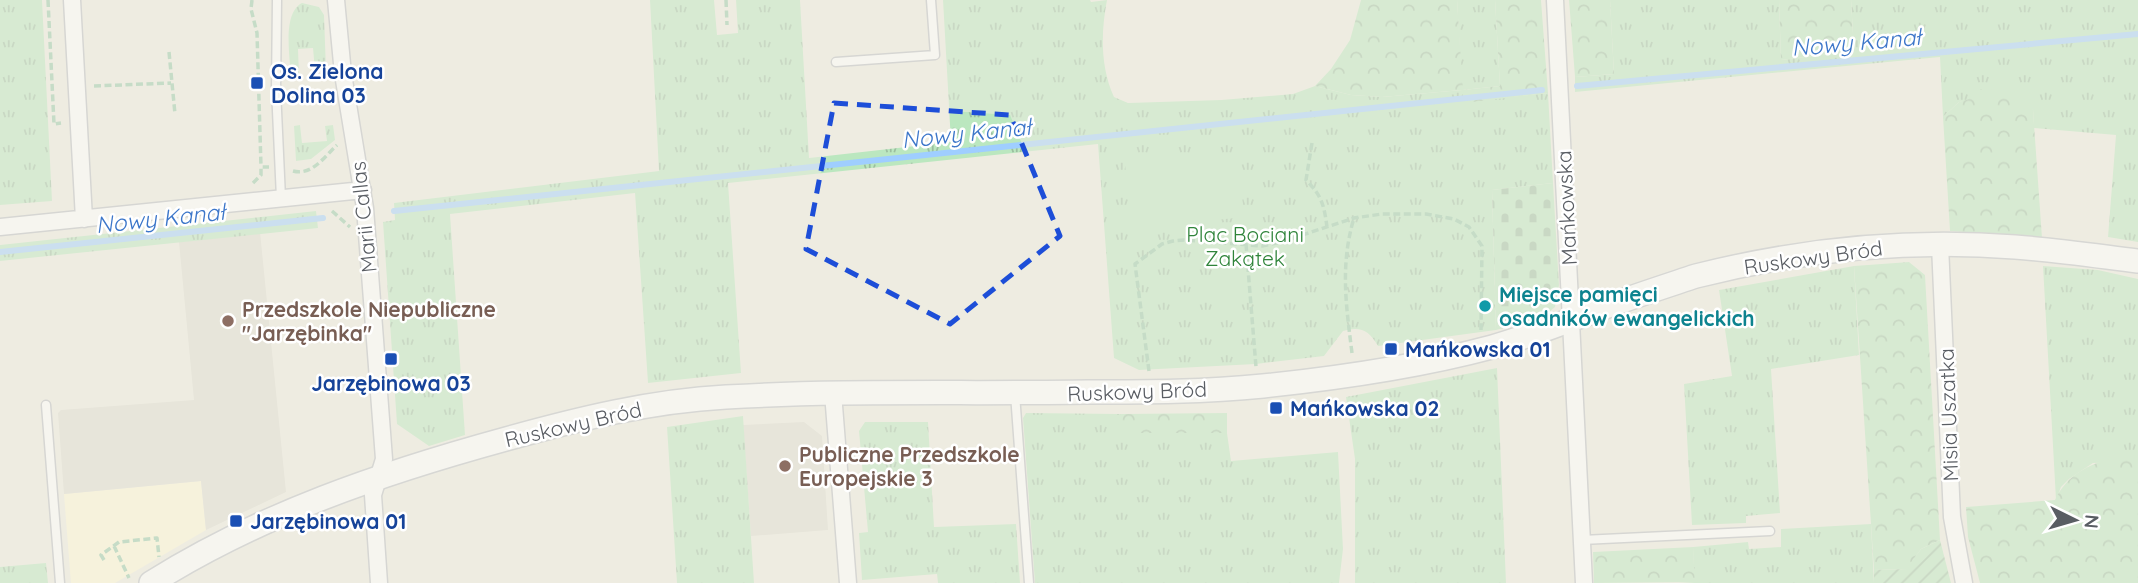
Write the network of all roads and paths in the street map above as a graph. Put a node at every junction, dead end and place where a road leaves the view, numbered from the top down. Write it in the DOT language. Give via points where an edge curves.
graph roads {
  1 [pos="48,0"];
  2 [pos="252,0"];
  3 [pos="277,0"];
  4 [pos="336,0"];
  5 [pos="726,0"];
  6 [pos="931,0"];
  7 [pos="1555,0"];
  8 [pos="74,2"];
  9 [pos="727,24"];
  10 [pos="169,52"];
  11 [pos="836,62"];
  12 [pos="171,83"];
  13 [pos="94,86"];
  14 [pos="175,114"];
  15 [pos="79,122"];
  16 [pos="354,140"];
  17 [pos="1312,143"];
  18 [pos="261,167"];
  19 [pos="279,167"];
  20 [pos="252,184"];
  21 [pos="363,190"];
  22 [pos="281,198"];
  23 [pos="1354,218"];
  24 [pos="84,219"];
  25 [pos="0,227"];
  26 [pos="1327,227"];
  27 [pos="1246,244"];
  28 [pos="1940,245"];
  29 [pos="2138,261"];
  30 [pos="1571,320"];
  31 [pos="1482,338"];
  32 [pos="1352,353"];
  33 [pos="1256,367"];
  34 [pos="1149,373"];
  35 [pos="833,393"];
  36 [pos="1015,393"];
  37 [pos="46,405"];
  38 [pos="379,477"];
  39 [pos="1770,531"];
  40 [pos="1582,540"];
  41 [pos="114,546"];
  42 [pos="159,557"];
  43 [pos="104,560"];
  44 [pos="140,580"];
  45 [pos="60,583"];
  46 [pos="379,583"];
  47 [pos="848,583"];
  48 [pos="1029,583"];
  49 [pos="1584,583"];
  50 [pos="1964,583"];
  1 -- 15 [label="path" via="54,124"];
  2 -- 18 [label="path"];
  3 -- 19 [label="lane"];
  4 -- 16 [label="street, Marii Callas"];
  5 -- 9 [label="path"];
  6 -- 11 [label="lane" via="934,55"];
  7 -- 30 [label="street, Mańkowska"];
  8 -- 15 [label="street"];
  10 -- 12 [label="path"];
  12 -- 13 [label="path"];
  12 -- 14 [label="path"];
  15 -- 24 [label="street"];
  16 -- 19 [label="path" via="340,142 309,171 296,173"];
  16 -- 21 [label="street, Marii Callas"];
  17 -- 26 [label="path" via="1306,180 1323,201"];
  18 -- 19 [label="path"];
  18 -- 20 [label="path" via="261,175"];
  19 -- 22 [label="lane"];
  21 -- 22 [label="street"];
  21 -- 38 [label="street, Marii Callas" via="384,459"];
  22 -- 24 [label="street"];
  23 -- 26 [label="path"];
  23 -- 31 [label="path" via="1426,214 1469,227 1482,246"];
  23 -- 32 [label="path" via="1345,262"];
  24 -- 25 [label="street"];
  26 -- 27 [label="path" via="1281,243"];
  27 -- 33 [label="path"];
  27 -- 34 [label="path" via="1162,243 1135,264"];
  28 -- 29 [label="street, Ruskowy Bród" via="2015,247"];
  28 -- 30 [label="street, Ruskowy Bród" via="1849,249 1723,269"];
  28 -- 50 [label="street, Misia Uszatka" via="1952,517"];
  30 -- 36 [label="street, Ruskowy Bród" via="1492,347 1335,377 1149,392"];
  30 -- 40 [label="street, Mańkowska"];
  35 -- 36 [label="street, Ruskowy Bród"];
  35 -- 38 [label="street, Ruskowy Bród" via="649,405 527,433"];
  35 -- 47 [label="street"];
  36 -- 48 [label="lane"];
  37 -- 45 [label="lane"];
  38 -- 44 [label="street, Ruskowy Bród" via="276,516"];
  38 -- 46 [label="street, Marii Callas" via="373,495"];
  39 -- 40 [label="lane"];
  40 -- 49 [label="street, Mańkowska"];
  41 -- 42 [label="path" via="157,538"];
  41 -- 43 [label="path" via="101,555"];
  41 -- 44 [label="path"];
}
